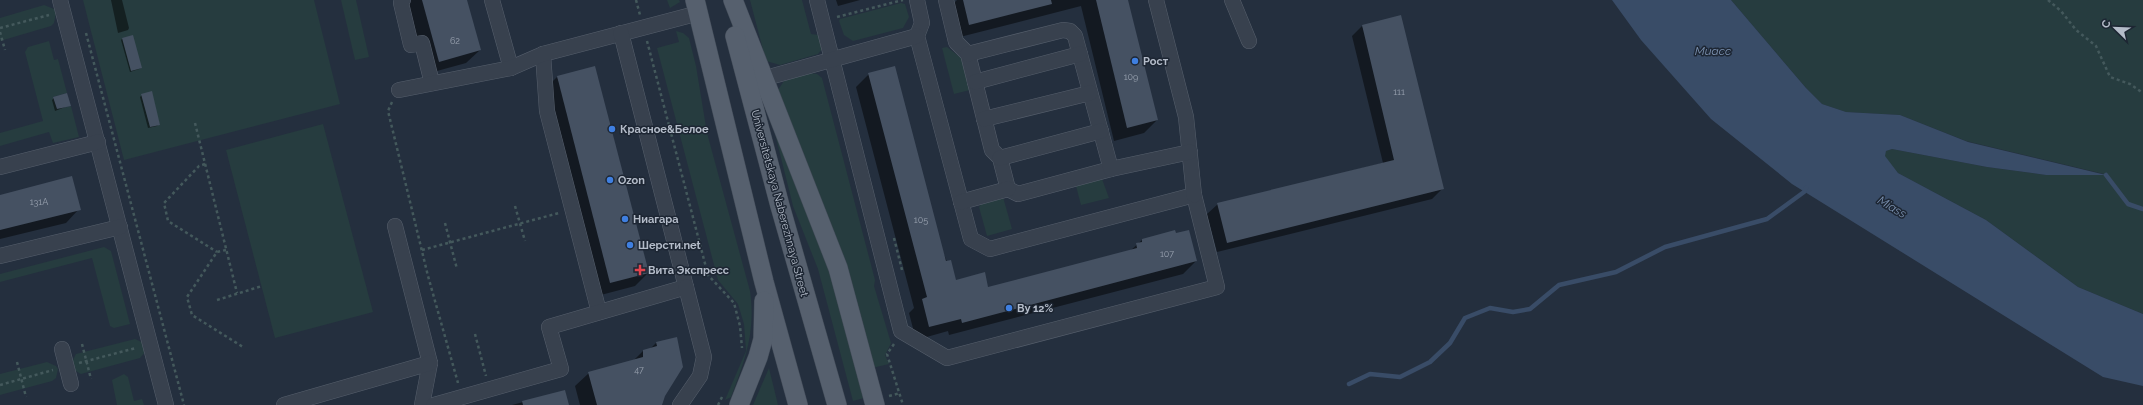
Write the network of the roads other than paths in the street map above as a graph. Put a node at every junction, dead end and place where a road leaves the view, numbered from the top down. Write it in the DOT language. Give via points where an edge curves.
graph roads {
  1 [pos="403,0"];
  2 [pos="492,0"];
  3 [pos="726,0"];
  4 [pos="733,0"];
  5 [pos="817,0"];
  6 [pos="917,0"];
  7 [pos="946,0"];
  8 [pos="1156,0"];
  9 [pos="1232,0"];
  10 [pos="62,5"];
  11 [pos="697,7"];
  12 [pos="620,33"];
  13 [pos="917,36"];
  14 [pos="1250,40"];
  15 [pos="543,54"];
  16 [pos="968,54"];
  17 [pos="1080,54"];
  18 [pos="832,59"];
  19 [pos="511,68"];
  20 [pos="762,79"];
  21 [pos="975,82"];
  22 [pos="432,83"];
  23 [pos="399,90"];
  24 [pos="1090,93"];
  25 [pos="984,119"];
  26 [pos="1101,131"];
  27 [pos="98,142"];
  28 [pos="1190,152"];
  29 [pos="1000,158"];
  30 [pos="0,167"];
  31 [pos="1110,169"];
  32 [pos="1008,189"];
  33 [pos="1194,195"];
  34 [pos="961,202"];
  35 [pos="395,226"];
  36 [pos="120,227"];
  37 [pos="0,256"];
  38 [pos="764,282"];
  39 [pos="686,287"];
  40 [pos="599,312"];
  41 [pos="62,349"];
  42 [pos="430,364"];
  43 [pos="71,384"];
  44 [pos="310,402"];
  45 [pos="166,405"];
  46 [pos="284,405"];
  47 [pos="422,405"];
  48 [pos="434,405"];
  49 [pos="680,405"];
  50 [pos="739,405"];
  51 [pos="798,405"];
  52 [pos="837,405"];
  53 [pos="875,405"];
  1 -- 22 [label="lane" via="401,3 411,45 422,43"];
  2 -- 19 [label="lane"];
  3 -- 52 [label="main road, Universitetskaya Naberezhnaya Street" via="780,206"];
  4 -- 20 [label="main road"];
  5 -- 18 [label="lane"];
  6 -- 13 [label="lane" via="922,23"];
  7 -- 16 [label="lane" via="956,42"];
  8 -- 28 [label="lane" via="1186,117"];
  9 -- 14 [label="lane"];
  10 -- 27 [label="lane"];
  11 -- 12 [label="lane"];
  11 -- 38 [label="main road"];
  12 -- 15 [label="lane"];
  12 -- 39 [label="lane"];
  13 -- 18 [label="lane"];
  13 -- 34 [label="lane"];
  15 -- 19 [label="lane"];
  15 -- 40 [label="lane" via="547,112"];
  16 -- 17 [label="lane" via="1063,30 1070,31 1075,36"];
  16 -- 21 [label="lane"];
  17 -- 21 [label="lane"];
  17 -- 24 [label="lane"];
  18 -- 20 [label="lane"];
  18 -- 33 [label="lane" via="901,331 947,358 1217,287"];
  19 -- 22 [label="lane"];
  20 -- 53 [label="main road" via="838,268"];
  21 -- 25 [label="lane"];
  22 -- 23 [label="lane"];
  24 -- 25 [label="lane"];
  24 -- 26 [label="lane"];
  25 -- 29 [label="lane" via="992,150"];
  26 -- 29 [label="lane"];
  26 -- 31 [label="lane"];
  27 -- 30 [label="lane"];
  27 -- 36 [label="lane"];
  28 -- 31 [label="lane"];
  28 -- 33 [label="lane"];
  29 -- 32 [label="lane"];
  31 -- 32 [label="lane" via="1018,194"];
  32 -- 34 [label="lane"];
  33 -- 34 [label="lane" via="990,249 971,239"];
  35 -- 42 [label="lane"];
  36 -- 37 [label="lane"];
  36 -- 45 [label="lane"];
  38 -- 50 [label="main road" via="762,339 752,375"];
  38 -- 51 [label="main road"];
  39 -- 40 [label="lane"];
  39 -- 49 [label="lane" via="704,357 700,376"];
  40 -- 48 [label="lane" via="550,327 561,369"];
  41 -- 43 [label="lane"];
  42 -- 44 [label="lane"];
  42 -- 47 [label="lane"];
  44 -- 46 [label="lane"];
}
